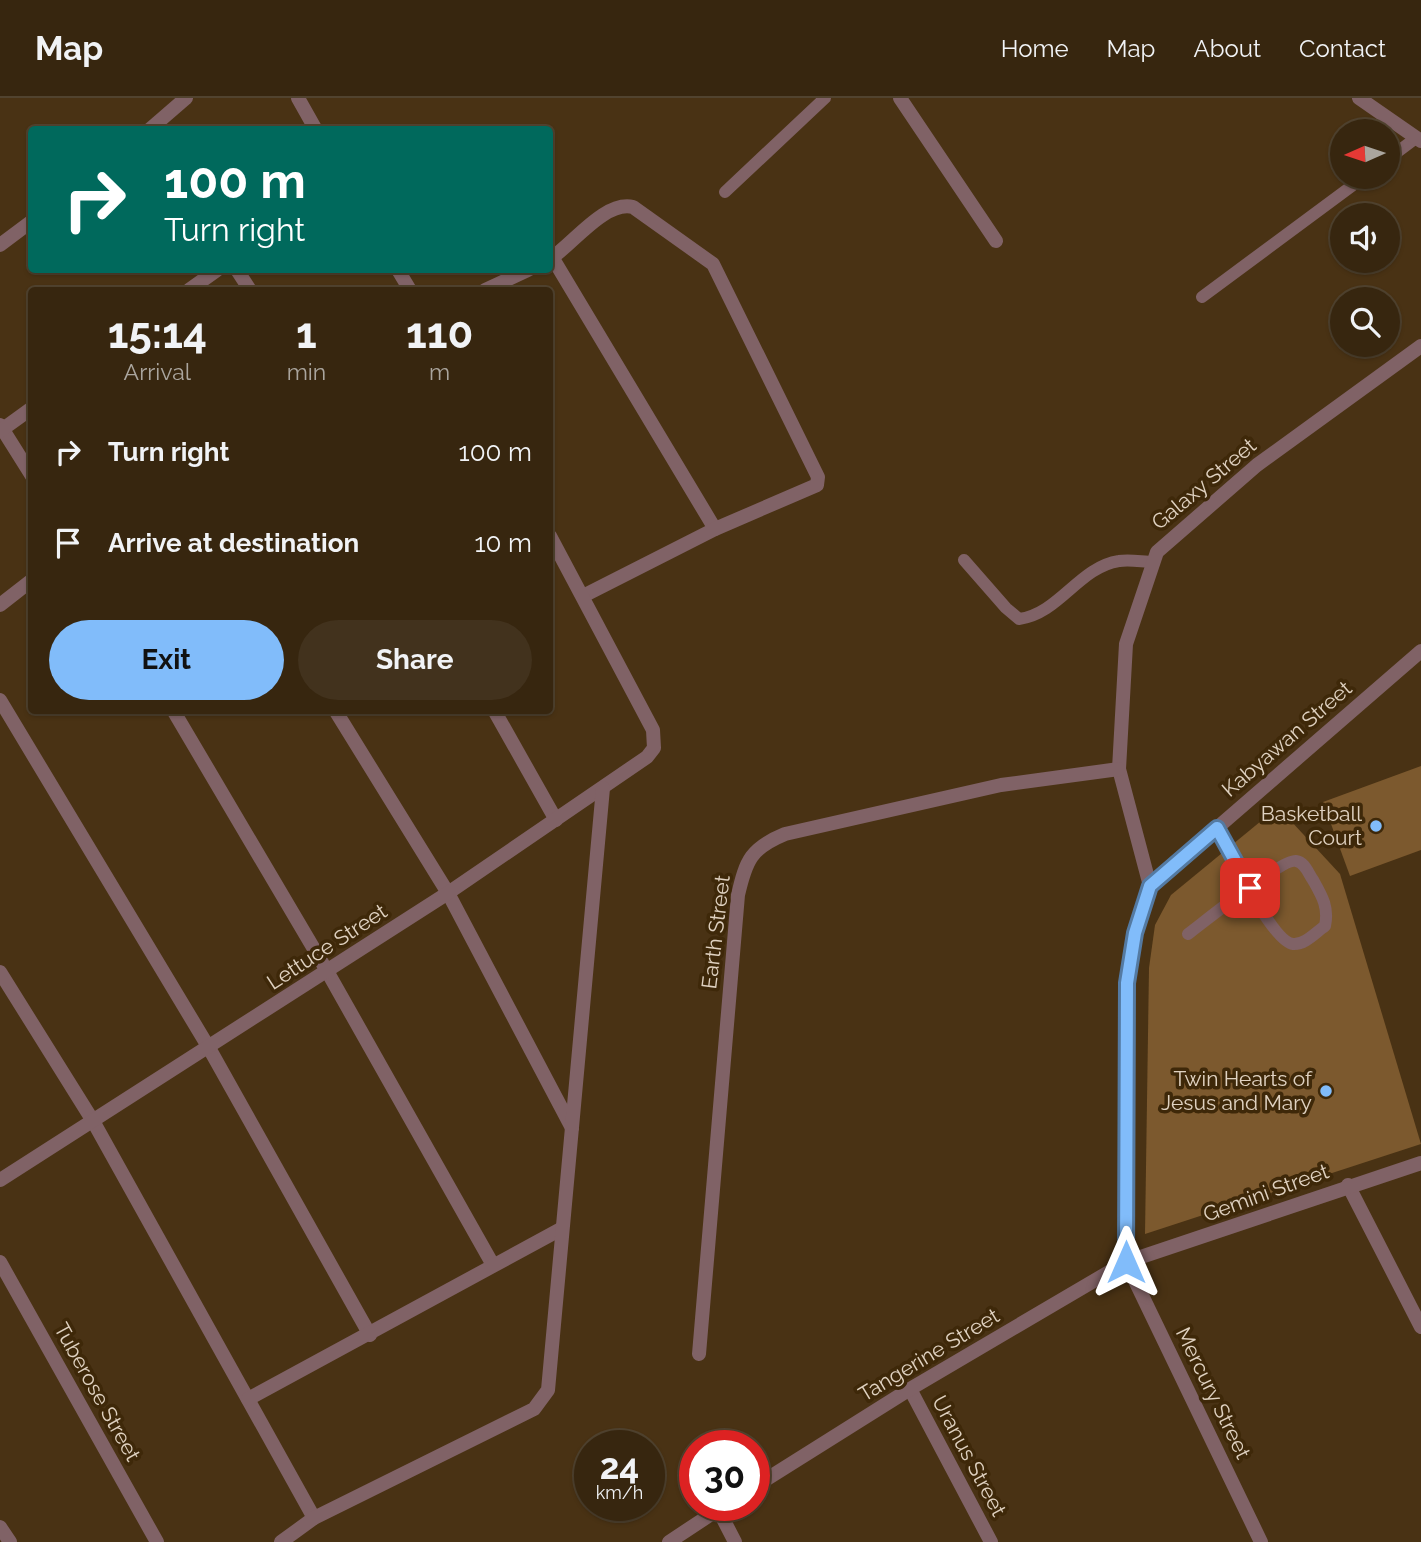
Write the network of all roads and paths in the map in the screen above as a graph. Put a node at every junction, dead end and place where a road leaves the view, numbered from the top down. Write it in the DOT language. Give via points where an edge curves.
graph roads {
  1 [pos="186,98"];
  2 [pos="298,98"];
  3 [pos="825,98"];
  4 [pos="900,98"];
  5 [pos="1359,98"];
  6 [pos="154,126"];
  7 [pos="314,126"];
  8 [pos="1419,140"];
  9 [pos="1400,152"];
  10 [pos="1348,189"];
  11 [pos="725,191"];
  12 [pos="28,224"];
  13 [pos="996,241"];
  14 [pos="0,245"];
  15 [pos="553,256"];
  16 [pos="553,261"];
  17 [pos="213,273"];
  18 [pos="522,273"];
  19 [pos="193,287"];
  20 [pos="491,287"];
  21 [pos="1202,297"];
  22 [pos="1421,345"];
  23 [pos="28,411"];
  24 [pos="1,428"];
  25 [pos="28,470"];
  26 [pos="715,529"];
  27 [pos="553,541"];
  28 [pos="964,560"];
  29 [pos="1153,562"];
  30 [pos="28,583"];
  31 [pos="583,596"];
  32 [pos="0,605"];
  33 [pos="1421,651"];
  34 [pos="0,700"];
  35 [pos="175,714"];
  36 [pos="337,714"];
  37 [pos="496,714"];
  38 [pos="1119,769"];
  39 [pos="603,788"];
  40 [pos="556,820"];
  41 [pos="1217,828"];
  42 [pos="1150,886"];
  43 [pos="1250,888"];
  44 [pos="447,893"];
  45 [pos="1188,934"];
  46 [pos="327,971"];
  47 [pos="0,972"];
  48 [pos="209,1048"];
  49 [pos="93,1121"];
  50 [pos="572,1130"];
  51 [pos="1421,1163"];
  52 [pos="0,1180"];
  53 [pos="1348,1185"];
  54 [pos="561,1229"];
  55 [pos="0,1262"];
  56 [pos="1126,1262"];
  57 [pos="494,1265"];
  58 [pos="1421,1327"];
  59 [pos="369,1335"];
  60 [pos="699,1354"];
  61 [pos="910,1389"];
  62 [pos="248,1399"];
  63 [pos="770,1477"];
  64 [pos="314,1518"];
  65 [pos="701,1521"];
  66 [pos="727,1521"];
  67 [pos="0,1527"];
  68 [pos="10,1542"];
  69 [pos="157,1542"];
  70 [pos="281,1542"];
  71 [pos="669,1542"];
  72 [pos="735,1542"];
  73 [pos="991,1542"];
  74 [pos="1261,1542"];
  1 -- 6 [label="street"];
  2 -- 7 [label="street"];
  3 -- 11 [label="lane"];
  4 -- 13 [label="street"];
  5 -- 8 [label="street"];
  8 -- 9 [label="lane"];
  10 -- 21 [label="lane"];
  12 -- 14 [label="street"];
  15 -- 26 [label="street" via="610,209 625,205 713,264 817,469 818,481"];
  16 -- 26 [label="street"];
  17 -- 19 [label="street"];
  18 -- 20 [label="street"];
  22 -- 29 [label="street, Galaxy Street" via="1257,465 1157,552"];
  23 -- 24 [label="street"];
  24 -- 25 [label="street"];
  26 -- 31 [label="street"];
  27 -- 31 [label="street"];
  28 -- 29 [label="lane" via="1019,619 1034,617 1095,570 1119,561"];
  29 -- 38 [label="street, Galaxy Street" via="1126,644"];
  30 -- 32 [label="street"];
  31 -- 39 [label="street, Lettuce Street" via="653,730 654,748 647,757"];
  33 -- 41 [label="street, Kabyawan Street"];
  34 -- 48 [label="street"];
  35 -- 46 [label="street"];
  36 -- 44 [label="street"];
  37 -- 40 [label="street"];
  38 -- 42 [label="street, Galaxy Street"];
  38 -- 60 [label="street, Earth Street" via="1001,785 799,831 765,842 752,853 738,895"];
  39 -- 40 [label="street, Lettuce Street"];
  39 -- 50 [label="street"];
  40 -- 44 [label="street, Lettuce Street"];
  41 -- 42 [label="street, Kabyawan Street"];
  41 -- 43 [label="lane"];
  42 -- 56 [label="street" via="1135,933 1127,983"];
  43 -- 43 [label="lane" via="1283,862 1303,863 1324,899 1328,912 1325,926 1301,943 1281,939"];
  43 -- 45 [label="lane"];
  44 -- 46 [label="street, Lettuce Street"];
  44 -- 50 [label="street"];
  46 -- 48 [label="street, Lettuce Street"];
  46 -- 57 [label="street"];
  47 -- 49 [label="street"];
  48 -- 49 [label="street, Lettuce Street"];
  48 -- 59 [label="street"];
  49 -- 52 [label="street, Lettuce Street"];
  49 -- 62 [label="street"];
  50 -- 54 [label="street"];
  51 -- 53 [label="street, Gemini Street"];
  53 -- 56 [label="street, Gemini Street" via="1221,1233"];
  53 -- 58 [label="street"];
  54 -- 57 [label="street"];
  54 -- 64 [label="street" via="548,1390 541,1403"];
  55 -- 69 [label="street, Tuberose Street"];
  56 -- 61 [label="street, Tangerine Street"];
  56 -- 74 [label="street, Mercury Street"];
  57 -- 59 [label="street"];
  59 -- 62 [label="street"];
  61 -- 63 [label="street, Tangerine Street"];
  61 -- 73 [label="street, Uranus Street"];
  62 -- 64 [label="street"];
  64 -- 70 [label="street"];
  65 -- 71 [label="street"];
  66 -- 72 [label="street"];
  67 -- 68 [label="street"];
}
